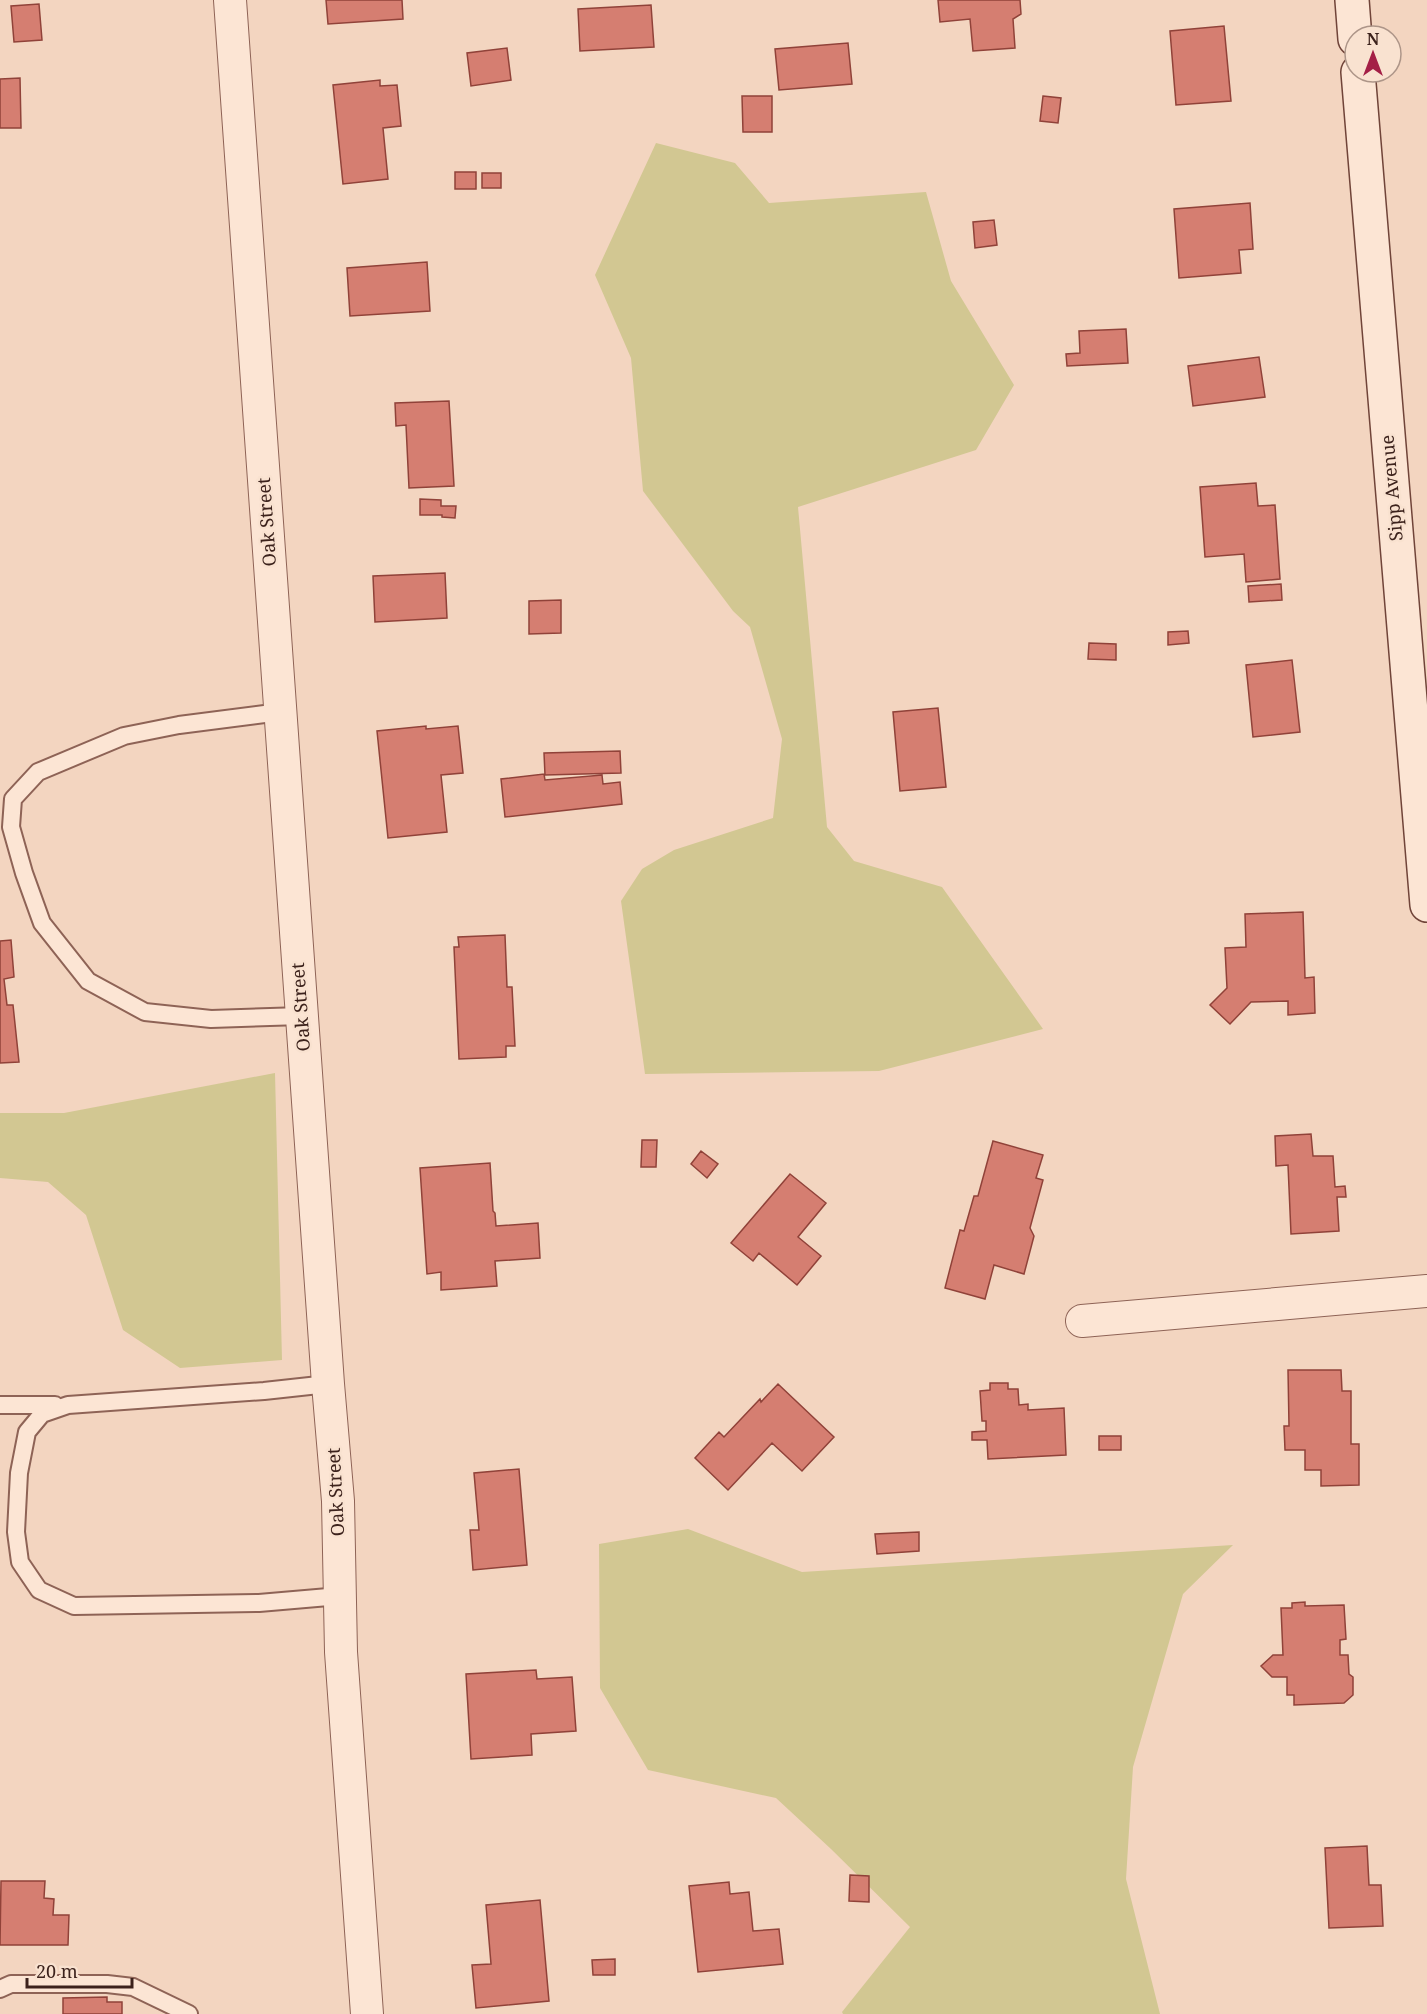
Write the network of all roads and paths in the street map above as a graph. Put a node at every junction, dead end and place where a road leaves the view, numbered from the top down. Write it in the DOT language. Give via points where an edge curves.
graph roads {
  1 [pos="230,0"];
  2 [pos="1352,0"];
  3 [pos="1354,24"];
  4 [pos="1359,84"];
  5 [pos="1418,681"];
  6 [pos="280,712"];
  7 [pos="1427,905"];
  8 [pos="302,1016"];
  9 [pos="1427,1291"];
  10 [pos="1082,1321"];
  11 [pos="328,1384"];
  12 [pos="0,1405"];
  13 [pos="68,1405"];
  14 [pos="340,1596"];
  15 [pos="0,1989"];
  16 [pos="189,2014"];
  17 [pos="367,2014"];
  1 -- 6 [label="street, Oak Street"];
  2 -- 3 [label="street"];
  4 -- 5 [label="street, Sipp Avenue"];
  5 -- 7 [label="street, Sipp Avenue"];
  6 -- 8 [label="street, Oak Street"];
  6 -- 8 [label="lane" via="124,736 38,772 13,799 11,828 42,923 88,981 145,1012 211,1019"];
  8 -- 11 [label="street, Oak Street"];
  9 -- 10 [label="street"];
  11 -- 13 [label="lane"];
  11 -- 14 [label="street, Oak Street" via="338,1501"];
  12 -- 13 [label="lane"];
  13 -- 14 [label="lane" via="42,1414 27,1432 19,1473 16,1532 20,1562 39,1590 74,1606 259,1603"];
  14 -- 17 [label="street, Oak Street"];
  15 -- 16 [label="lane" via="11,1984 133,1987"];
}
